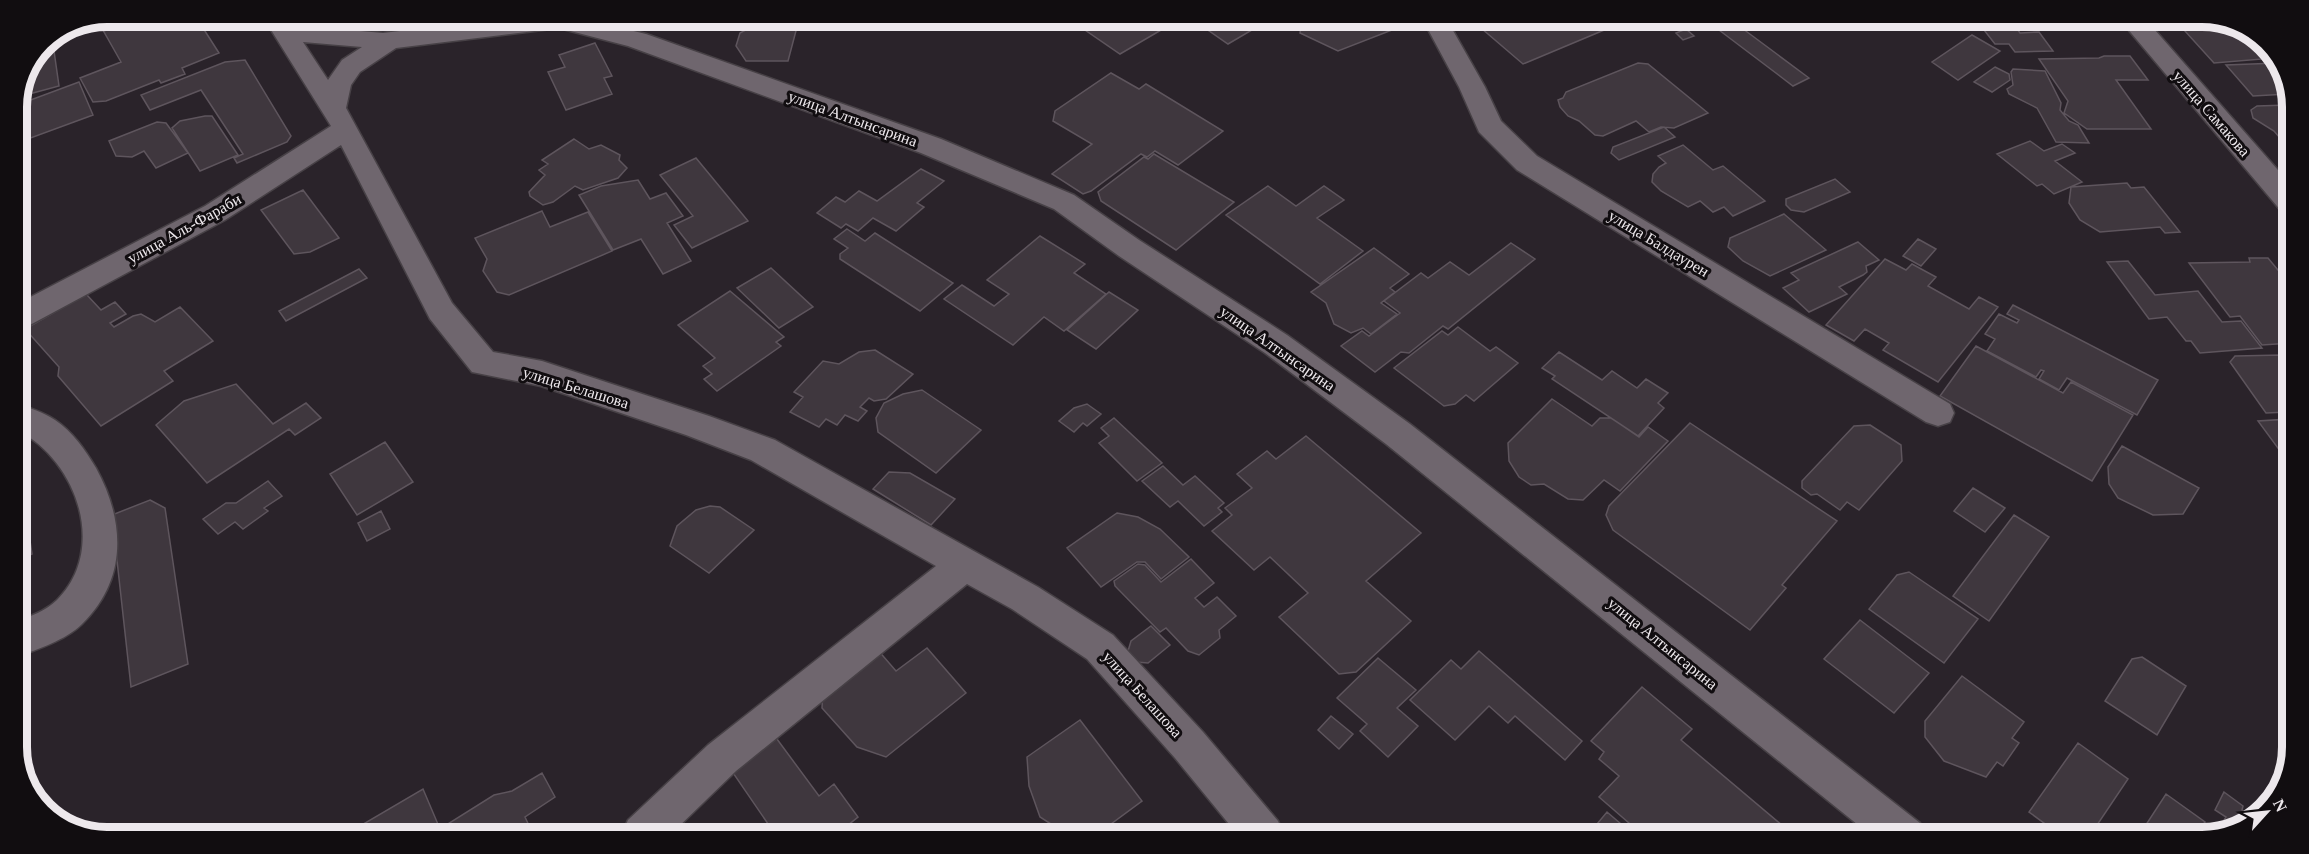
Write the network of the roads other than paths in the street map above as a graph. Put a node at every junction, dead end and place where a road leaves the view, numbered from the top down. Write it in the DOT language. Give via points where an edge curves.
graph roads {
  1 [pos="281,27"];
  2 [pos="293,27"];
  3 [pos="410,27"];
  4 [pos="502,27"];
  5 [pos="594,27"];
  6 [pos="1438,27"];
  7 [pos="2138,27"];
  8 [pos="386,41"];
  9 [pos="340,118"];
  10 [pos="2282,193"];
  11 [pos="27,313"];
  12 [pos="1938,413"];
  13 [pos="27,419"];
  14 [pos="965,564"];
  15 [pos="27,635"];
  16 [pos="649,827"];
  17 [pos="1257,827"];
  18 [pos="1893,827"];
  1 -- 9 [label="street, улица Белашова"];
  2 -- 8 [label="street"];
  3 -- 8 [label="street"];
  4 -- 8 [label="street"];
  5 -- 18 [label="street, улица Алтынсарина" via="931,146 1064,202 1276,344 1398,434"];
  6 -- 12 [label="street, улица Балдаурен" via="1489,126 1527,163"];
  7 -- 10 [label="street, улица Самакова"];
  8 -- 9 [label="street" via="351,66 338,85"];
  9 -- 11 [label="street, улица Аль-Фараби" via="215,213"];
  9 -- 14 [label="street, улица Белашова" via="441,310 483,363 542,374 763,450"];
  13 -- 15 [label="street" via="68,450 95,499 102,528 101,552 84,593 68,613"];
  14 -- 16 [label="street" via="722,758"];
  14 -- 17 [label="street, улица Белашова" via="1100,647"];
}
